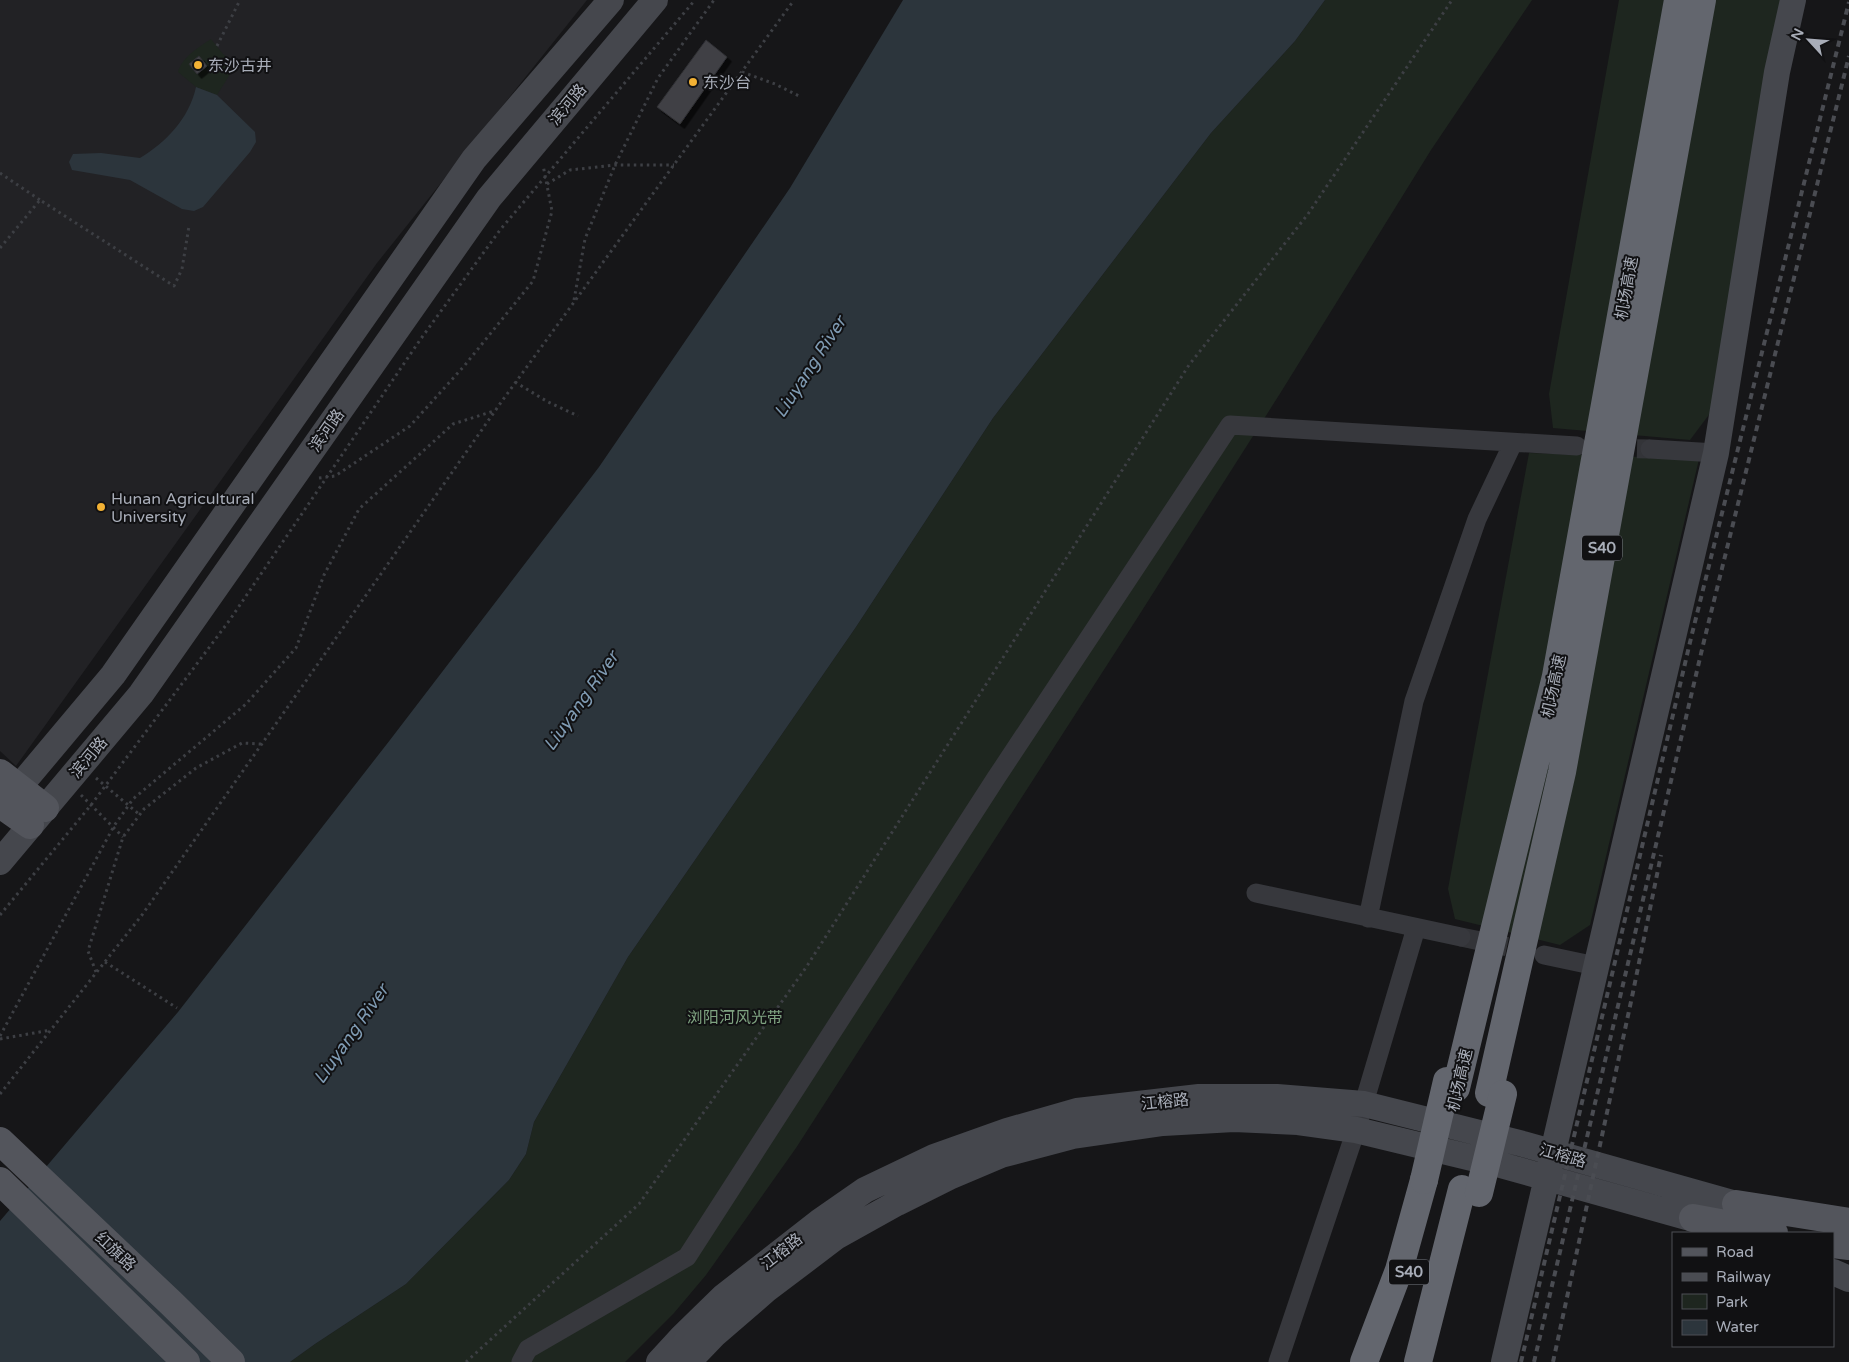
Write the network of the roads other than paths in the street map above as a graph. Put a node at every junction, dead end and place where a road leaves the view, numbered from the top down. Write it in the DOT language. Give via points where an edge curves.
graph roads {
  1 [pos="655,0"];
  2 [pos="1678,0"];
  3 [pos="1702,0"];
  4 [pos="1793,0"];
  5 [pos="603,2"];
  6 [pos="1513,443"];
  7 [pos="1577,446"];
  8 [pos="1650,449"];
  9 [pos="1716,453"];
  10 [pos="4,797"];
  11 [pos="38,817"];
  12 [pos="0,862"];
  13 [pos="1256,893"];
  14 [pos="1368,918"];
  15 [pos="1416,928"];
  16 [pos="1461,937"];
  17 [pos="1544,955"];
  18 [pos="1596,966"];
  19 [pos="1364,1104"];
  20 [pos="1356,1130"];
  21 [pos="0,1141"];
  22 [pos="1552,1152"];
  23 [pos="1547,1178"];
  24 [pos="1429,1181"];
  25 [pos="0,1182"];
  26 [pos="1470,1191"];
  27 [pos="1736,1204"];
  28 [pos="1693,1218"];
  29 [pos="1849,1222"];
  30 [pos="1737,1232"];
  31 [pos="1769,1232"];
  32 [pos="1834,1244"];
  33 [pos="1849,1246"];
  34 [pos="1834,1272"];
  35 [pos="1849,1279"];
  36 [pos="186,1362"];
  37 [pos="231,1362"];
  38 [pos="521,1362"];
  39 [pos="659,1362"];
  40 [pos="688,1362"];
  41 [pos="1278,1362"];
  42 [pos="1364,1362"];
  43 [pos="1383,1362"];
  44 [pos="1418,1362"];
  45 [pos="1432,1362"];
  46 [pos="1504,1362"];
  1 -- 11 [label="main road, 滨河路" via="489,198 140,694"];
  2 -- 24 [label="highway, 机场高速 / S40" via="1556,676"];
  3 -- 26 [label="highway, 机场高速 / S40" via="1562,772 1515,976 1496,1094"];
  4 -- 9 [label="main road" via="1778,72"];
  5 -- 10 [label="main road, 滨河路" via="474,159 112,675"];
  6 -- 7 [label="street"];
  6 -- 14 [label="street" via="1477,519 1414,701"];
  6 -- 38 [label="street" via="1230,425 996,778 687,1257 528,1349"];
  8 -- 9 [label="street"];
  9 -- 18 [label="main road"];
  10 -- 11 [label="main road"];
  11 -- 12 [label="main road, 滨河路"];
  13 -- 14 [label="street"];
  14 -- 15 [label="street"];
  15 -- 16 [label="street"];
  15 -- 19 [label="street"];
  17 -- 18 [label="street"];
  18 -- 22 [label="main road"];
  19 -- 20 [label="street"];
  19 -- 22 [label="main road, 江榕路"];
  19 -- 39 [label="main road, 江榕路" via="1276,1097 1200,1097 1147,1102 1077,1111 934,1157 865,1190 819,1222 723,1297"];
  20 -- 23 [label="main road, 江榕路"];
  20 -- 40 [label="main road, 江榕路" via="1234,1118 1163,1123 1073,1136 1001,1155 949,1177 836,1237 766,1290"];
  20 -- 41 [label="street"];
  21 -- 37 [label="main road, 红旗路"];
  22 -- 23 [label="main road"];
  22 -- 27 [label="main road, 江榕路"];
  23 -- 28 [label="main road, 江榕路"];
  23 -- 46 [label="main road"];
  24 -- 42 [label="highway"];
  24 -- 43 [label="highway, 机场高速 / S40"];
  25 -- 36 [label="main road, 红旗路"];
  26 -- 44 [label="highway, 机场高速 / S40"];
  26 -- 45 [label="highway"];
  27 -- 29 [label="main road"];
  28 -- 30 [label="main road, 江榕路"];
  28 -- 31 [label="main road"];
  32 -- 33 [label="main road"];
  34 -- 35 [label="main road"];
}
